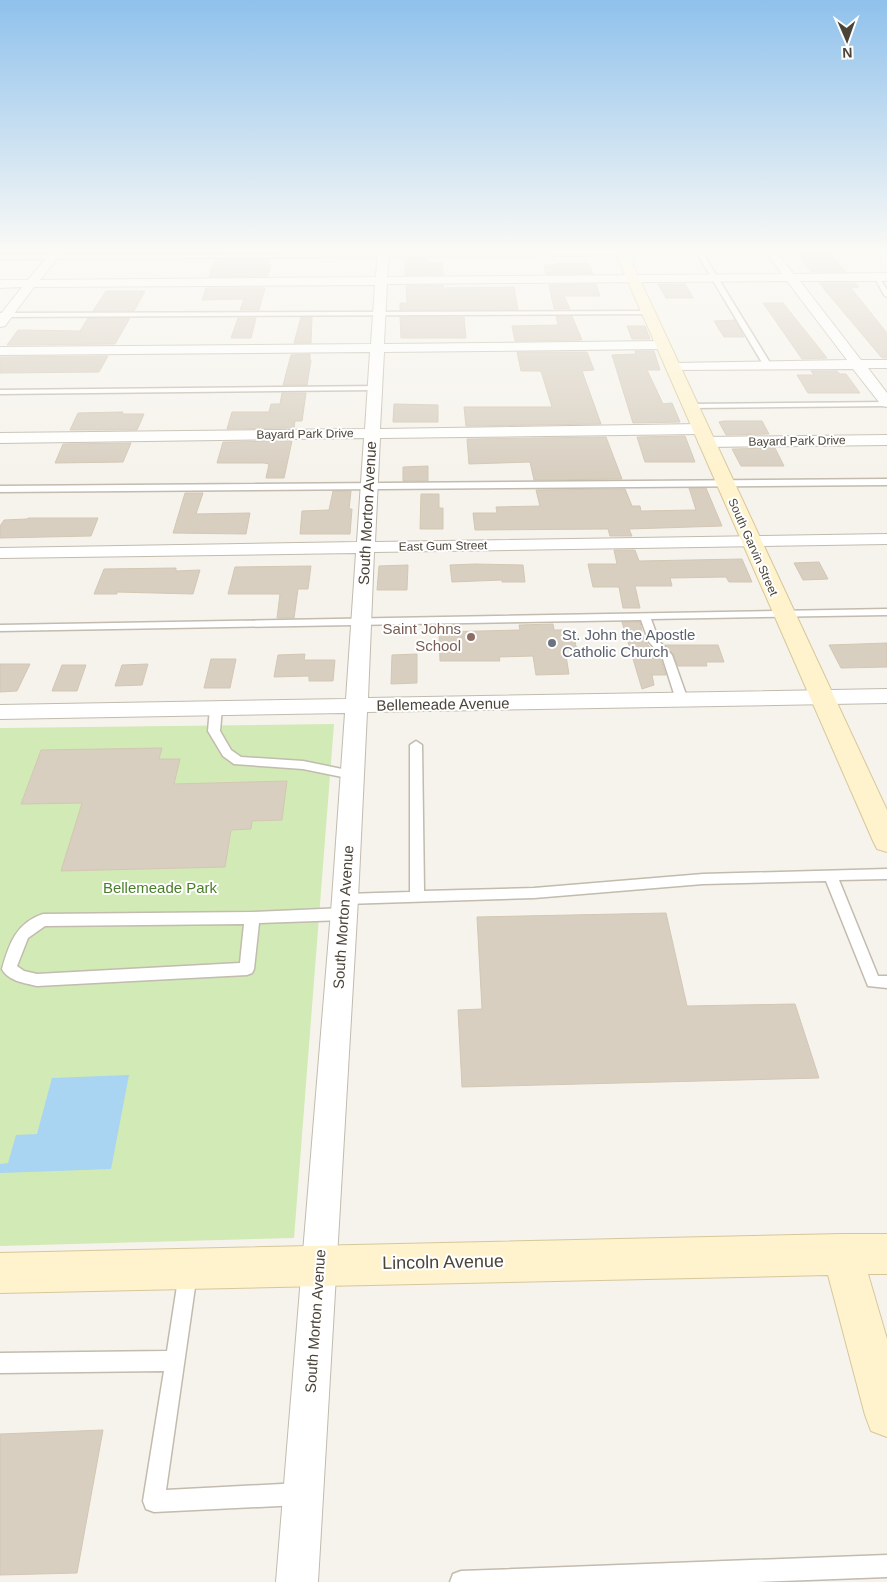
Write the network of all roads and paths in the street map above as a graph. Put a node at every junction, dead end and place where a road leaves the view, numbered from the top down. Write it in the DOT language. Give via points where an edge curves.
graph roads {
  1 [pos="379,326"];
  2 [pos="655,326"];
  3 [pos="744,326"];
  4 [pos="828,326"];
  5 [pos="663,345"];
  6 [pos="378,348"];
  7 [pos="0,351"];
  8 [pos="857,364"];
  9 [pos="887,364"];
  10 [pos="768,366"];
  11 [pos="674,367"];
  12 [pos="374,388"];
  13 [pos="0,392"];
  14 [pos="887,404"];
  15 [pos="691,406"];
  16 [pos="372,433"];
  17 [pos="703,435"];
  18 [pos="0,438"];
  19 [pos="887,440"];
  20 [pos="887,482"];
  21 [pos="725,484"];
  22 [pos="368,487"];
  23 [pos="0,490"];
  24 [pos="887,539"];
  25 [pos="750,541"];
  26 [pos="364,547"];
  27 [pos="0,553"];
  28 [pos="887,612"];
  29 [pos="783,614"];
  30 [pos="646,617"];
  31 [pos="361,621"];
  32 [pos="0,628"];
  33 [pos="887,696"];
  34 [pos="820,697"];
  35 [pos="682,700"];
  36 [pos="356,706"];
  37 [pos="216,708"];
  38 [pos="0,712"];
  39 [pos="416,745"];
  40 [pos="352,774"];
  41 [pos="887,841"];
  42 [pos="887,874"];
  43 [pos="830,875"];
  44 [pos="417,898"];
  45 [pos="345,907"];
  46 [pos="252,918"];
  47 [pos="887,982"];
  48 [pos="842,1254"];
  49 [pos="887,1254"];
  50 [pos="318,1265"];
  51 [pos="189,1268"];
  52 [pos="0,1273"];
  53 [pos="175,1361"];
  54 [pos="0,1364"];
  55 [pos="887,1415"];
  56 [pos="303,1494"];
  57 [pos="887,1566"];
  58 [pos="297,1582"];
  59 [pos="461,1582"];
  1 -- 6 [label="street, South Morton Avenue"];
  2 -- 5 [label="street, South Garvin Street"];
  3 -- 10 [label="lane"];
  4 -- 8 [label="street"];
  5 -- 6 [label="street"];
  5 -- 11 [label="street, South Garvin Street"];
  6 -- 7 [label="street"];
  6 -- 12 [label="street, South Morton Avenue"];
  8 -- 9 [label="street"];
  8 -- 10 [label="street"];
  8 -- 14 [label="street"];
  10 -- 11 [label="street"];
  11 -- 15 [label="street, South Garvin Street"];
  12 -- 13 [label="lane"];
  12 -- 16 [label="street, South Morton Avenue"];
  14 -- 15 [label="lane"];
  15 -- 17 [label="street, South Garvin Street"];
  16 -- 17 [label="street, Bayard Park Drive"];
  16 -- 18 [label="street, Bayard Park Drive"];
  16 -- 22 [label="street, South Morton Avenue"];
  17 -- 19 [label="street, Bayard Park Drive"];
  17 -- 21 [label="street, South Garvin Street"];
  20 -- 21 [label="lane"];
  21 -- 22 [label="lane"];
  21 -- 25 [label="street, South Garvin Street"];
  22 -- 23 [label="lane"];
  22 -- 26 [label="street, South Morton Avenue"];
  24 -- 25 [label="street, East Gum Street"];
  25 -- 26 [label="street, East Gum Street"];
  25 -- 29 [label="street, South Garvin Street"];
  26 -- 27 [label="street, East Gum Street"];
  26 -- 31 [label="street, South Morton Avenue"];
  28 -- 29 [label="lane"];
  29 -- 30 [label="lane"];
  29 -- 34 [label="street, South Garvin Street"];
  30 -- 31 [label="lane"];
  30 -- 35 [label="lane" via="654,642 667,655"];
  31 -- 32 [label="lane"];
  31 -- 36 [label="street, South Morton Avenue"];
  33 -- 34 [label="street, Bellemeade Avenue"];
  34 -- 35 [label="street, Bellemeade Avenue"];
  34 -- 41 [label="street, South Garvin Street"];
  35 -- 36 [label="street, Bellemeade Avenue"];
  36 -- 37 [label="street, Bellemeade Avenue"];
  36 -- 40 [label="street, South Morton Avenue"];
  37 -- 38 [label="street, Bellemeade Avenue"];
  37 -- 40 [label="lane" via="214,730 227,753 238,761 303,765"];
  39 -- 44 [label="lane"];
  40 -- 45 [label="street, South Morton Avenue"];
  42 -- 43 [label="lane"];
  43 -- 44 [label="lane" via="703,879 534,893"];
  43 -- 47 [label="lane" via="873,982"];
  44 -- 45 [label="lane"];
  45 -- 46 [label="lane"];
  45 -- 50 [label="street, South Morton Avenue"];
  46 -- 46 [label="lane" via="43,920 27,927 19,939 9,969 37,980 247,969"];
  48 -- 49 [label="street, Lincoln Avenue"];
  48 -- 50 [label="street, Lincoln Avenue"];
  48 -- 55 [label="street"];
  50 -- 51 [label="street, Lincoln Avenue"];
  50 -- 56 [label="street, South Morton Avenue"];
  51 -- 52 [label="street, Lincoln Avenue"];
  51 -- 53 [label="lane"];
  53 -- 54 [label="lane"];
  53 -- 56 [label="lane" via="154,1501"];
  56 -- 58 [label="street, South Morton Avenue"];
  57 -- 59 [label="lane"];
}
